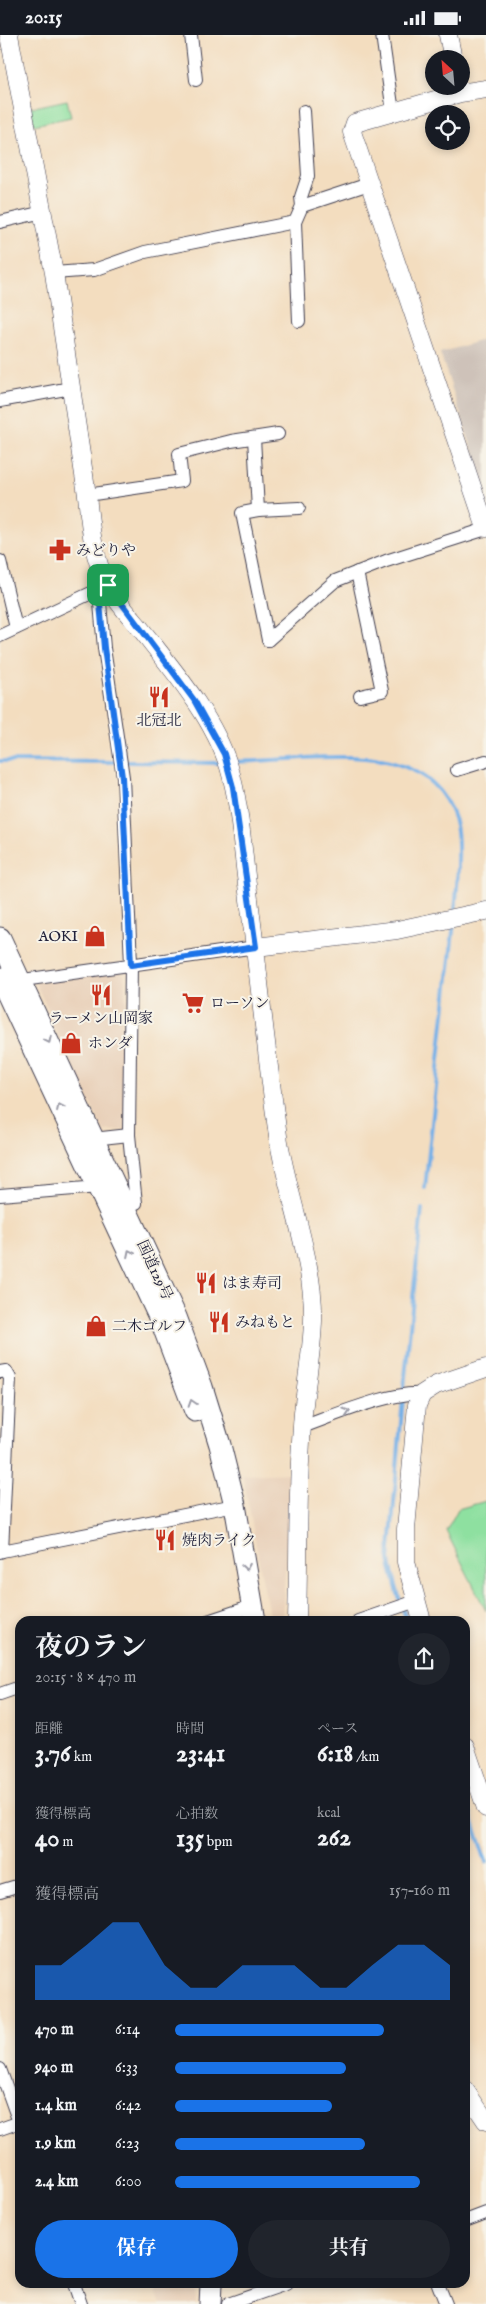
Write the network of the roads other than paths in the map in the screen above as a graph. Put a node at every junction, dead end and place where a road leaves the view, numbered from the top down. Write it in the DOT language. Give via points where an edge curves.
graph roads {
  1 [pos="9,35"];
  2 [pos="191,35"];
  3 [pos="382,35"];
  4 [pos="448,35"];
  5 [pos="451,50"];
  6 [pos="196,81"];
  7 [pos="470,89"];
  8 [pos="486,89"];
  9 [pos="442,95"];
  10 [pos="304,111"];
  11 [pos="393,112"];
  12 [pos="369,184"];
  13 [pos="302,206"];
  14 [pos="43,212"];
  15 [pos="0,222"];
  16 [pos="295,222"];
  17 [pos="54,273"];
  18 [pos="299,321"];
  19 [pos="71,389"];
  20 [pos="0,401"];
  21 [pos="278,434"];
  22 [pos="254,437"];
  23 [pos="87,495"];
  24 [pos="299,508"];
  25 [pos="258,510"];
  26 [pos="486,528"];
  27 [pos="0,561"];
  28 [pos="356,573"];
  29 [pos="108,585"];
  30 [pos="16,628"];
  31 [pos="0,636"];
  32 [pos="360,696"];
  33 [pos="486,761"];
  34 [pos="457,770"];
  35 [pos="486,911"];
  36 [pos="0,938"];
  37 [pos="256,947"];
  38 [pos="131,965"];
  39 [pos="6,981"];
  40 [pos="129,1135"];
  41 [pos="93,1139"];
  42 [pos="132,1162"];
  43 [pos="106,1167"];
  44 [pos="99,1187"];
  45 [pos="0,1195"];
  46 [pos="126,1209"];
  47 [pos="486,1369"];
  48 [pos="0,1371"];
  49 [pos="415,1393"];
  50 [pos="302,1427"];
  51 [pos="227,1506"];
  52 [pos="1,1551"];
  53 [pos="416,1601"];
  54 [pos="247,1615"];
  55 [pos="297,1616"];
  56 [pos="372,1616"];
  57 [pos="420,1616"];
  58 [pos="15,1689"];
  59 [pos="0,1694"];
  60 [pos="470,1762"];
  61 [pos="486,1808"];
  62 [pos="15,1886"];
  63 [pos="0,1891"];
  64 [pos="0,2069"];
  65 [pos="470,2097"];
  66 [pos="15,2110"];
  67 [pos="486,2121"];
  68 [pos="15,2124"];
  69 [pos="0,2129"];
  70 [pos="486,2213"];
  71 [pos="470,2219"];
  72 [pos="75,2288"];
  73 [pos="211,2288"];
  74 [pos="225,2288"];
  75 [pos="274,2288"];
  76 [pos="440,2288"];
  77 [pos="81,2304"];
  78 [pos="210,2304"];
  79 [pos="226,2304"];
  80 [pos="446,2304"];
  1 -- 14 [label="street"];
  2 -- 6 [label="street"];
  3 -- 11 [label="street"];
  4 -- 5 [label="street"];
  7 -- 8 [label="street"];
  9 -- 11 [label="street"];
  10 -- 13 [label="street" via="308,176 300,197"];
  11 -- 12 [label="street" via="356,123 352,132"];
  12 -- 13 [label="street"];
  12 -- 26 [label="street"];
  13 -- 16 [label="street"];
  14 -- 15 [label="street"];
  14 -- 17 [label="street"];
  16 -- 17 [label="street" via="145,252 94,270"];
  16 -- 18 [label="street"];
  17 -- 19 [label="street"];
  19 -- 20 [label="street"];
  19 -- 23 [label="street"];
  21 -- 22 [label="street"];
  22 -- 23 [label="street" via="180,455 182,481"];
  22 -- 25 [label="street"];
  23 -- 29 [label="street" via="97,561"];
  24 -- 25 [label="street"];
  25 -- 28 [label="street" via="242,513 268,640 335,581"];
  26 -- 28 [label="street"];
  27 -- 30 [label="street"];
  28 -- 32 [label="street" via="382,691"];
  29 -- 30 [label="street"];
  29 -- 37 [label="street" via="194,700 227,762"];
  29 -- 38 [label="street" via="100,603 122,777"];
  30 -- 31 [label="street"];
  33 -- 34 [label="street"];
  35 -- 37 [label="street" via="397,930"];
  36 -- 39 [label="highway, 国道129号"];
  37 -- 38 [label="street"];
  37 -- 50 [label="street" via="278,1134 311,1286 313,1323"];
  38 -- 39 [label="street"];
  38 -- 40 [label="street"];
  39 -- 41 [label="highway, 国道129号, one-way"];
  44 -- 39 [label="highway, 国道129号, one-way"];
  40 -- 41 [label="street"];
  40 -- 42 [label="street"];
  41 -- 43 [label="highway, 国道129号"];
  42 -- 43 [label="street"];
  42 -- 46 [label="street" via="136,1203"];
  43 -- 46 [label="highway, 国道129号"];
  44 -- 45 [label="street"];
  51 -- 44 [label="highway, 国道129号, one-way" via="161,1321"];
  46 -- 51 [label="highway, 国道129号" via="176,1317 202,1387 220,1445"];
  47 -- 49 [label="street"];
  48 -- 52 [label="street" via="6,1371 10,1378"];
  50 -- 49 [label="street, one-way" via="392,1397"];
  49 -- 53 [label="street" via="417,1405 406,1562"];
  50 -- 55 [label="street"];
  51 -- 52 [label="street"];
  51 -- 54 [label="highway, 国道129号"];
  53 -- 56 [label="street"];
  53 -- 57 [label="street"];
  58 -- 59 [label="street"];
  60 -- 61 [label="street"];
  62 -- 63 [label="street"];
  64 -- 66 [label="street"];
  65 -- 67 [label="street"];
  68 -- 69 [label="street"];
  70 -- 71 [label="street"];
  72 -- 77 [label="street"];
  73 -- 78 [label="highway"];
  74 -- 79 [label="highway"];
  75 -- 79 [label="street"];
  76 -- 80 [label="street"];
}
